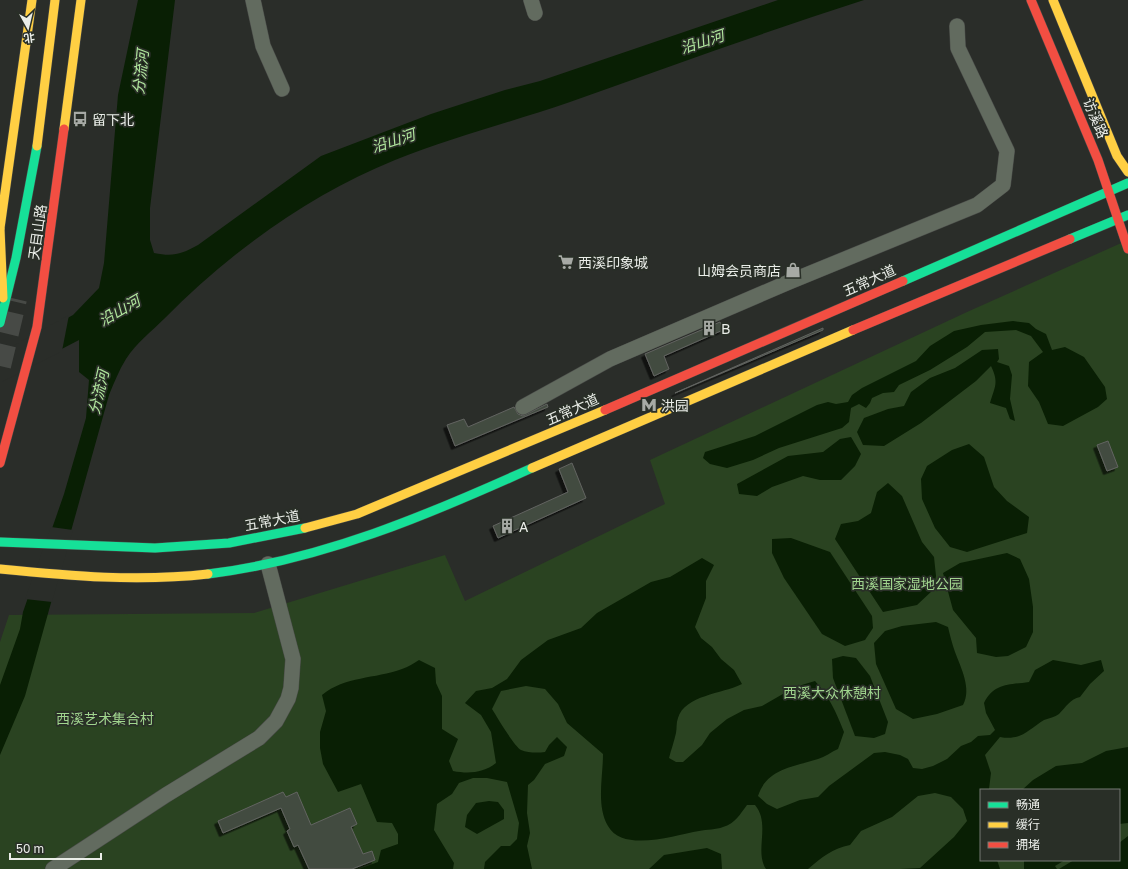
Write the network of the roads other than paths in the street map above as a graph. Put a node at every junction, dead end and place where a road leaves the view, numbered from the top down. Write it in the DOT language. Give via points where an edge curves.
graph roads {
  1 [pos="32,0"];
  2 [pos="55,0"];
  3 [pos="81,0"];
  4 [pos="253,0"];
  5 [pos="1031,0"];
  6 [pos="1053,0"];
  7 [pos="957,26"];
  8 [pos="282,89"];
  9 [pos="1128,172"];
  10 [pos="1128,182"];
  11 [pos="1109,190"];
  12 [pos="1128,215"];
  13 [pos="1118,219"];
  14 [pos="0,229"];
  15 [pos="1128,249"];
  16 [pos="4,309"];
  17 [pos="0,323"];
  18 [pos="523,407"];
  19 [pos="0,463"];
  20 [pos="0,542"];
  21 [pos="268,564"];
  22 [pos="0,569"];
  23 [pos="53,869"];
  1 -- 14 [label="main road, 天目山路"];
  2 -- 16 [label="main road, 天目山路" via="34,166"];
  3 -- 19 [label="main road, 天目山路" via="38,327"];
  4 -- 8 [label="street" via="263,46"];
  5 -- 11 [label="main road, 访溪路"];
  6 -- 9 [label="main road" via="1117,156"];
  7 -- 18 [label="street" via="958,48 1007,151 1003,185 977,205 788,282 610,359"];
  10 -- 11 [label="main road, 五常大道"];
  11 -- 13 [label="main road, 访溪路"];
  11 -- 20 [label="main road, 五常大道" via="508,452 357,514 292,531 229,543 155,548"];
  12 -- 13 [label="main road"];
  13 -- 15 [label="main road, 访溪路"];
  13 -- 21 [label="main road" via="997,268 439,508 348,544"];
  14 -- 16 [label="main road, 天目山路"];
  16 -- 17 [label="main road, 天目山路"];
  21 -- 22 [label="main road" via="190,576 130,578 72,576"];
  21 -- 23 [label="street" via="293,659 288,699 276,721 259,738 159,799"];
}
